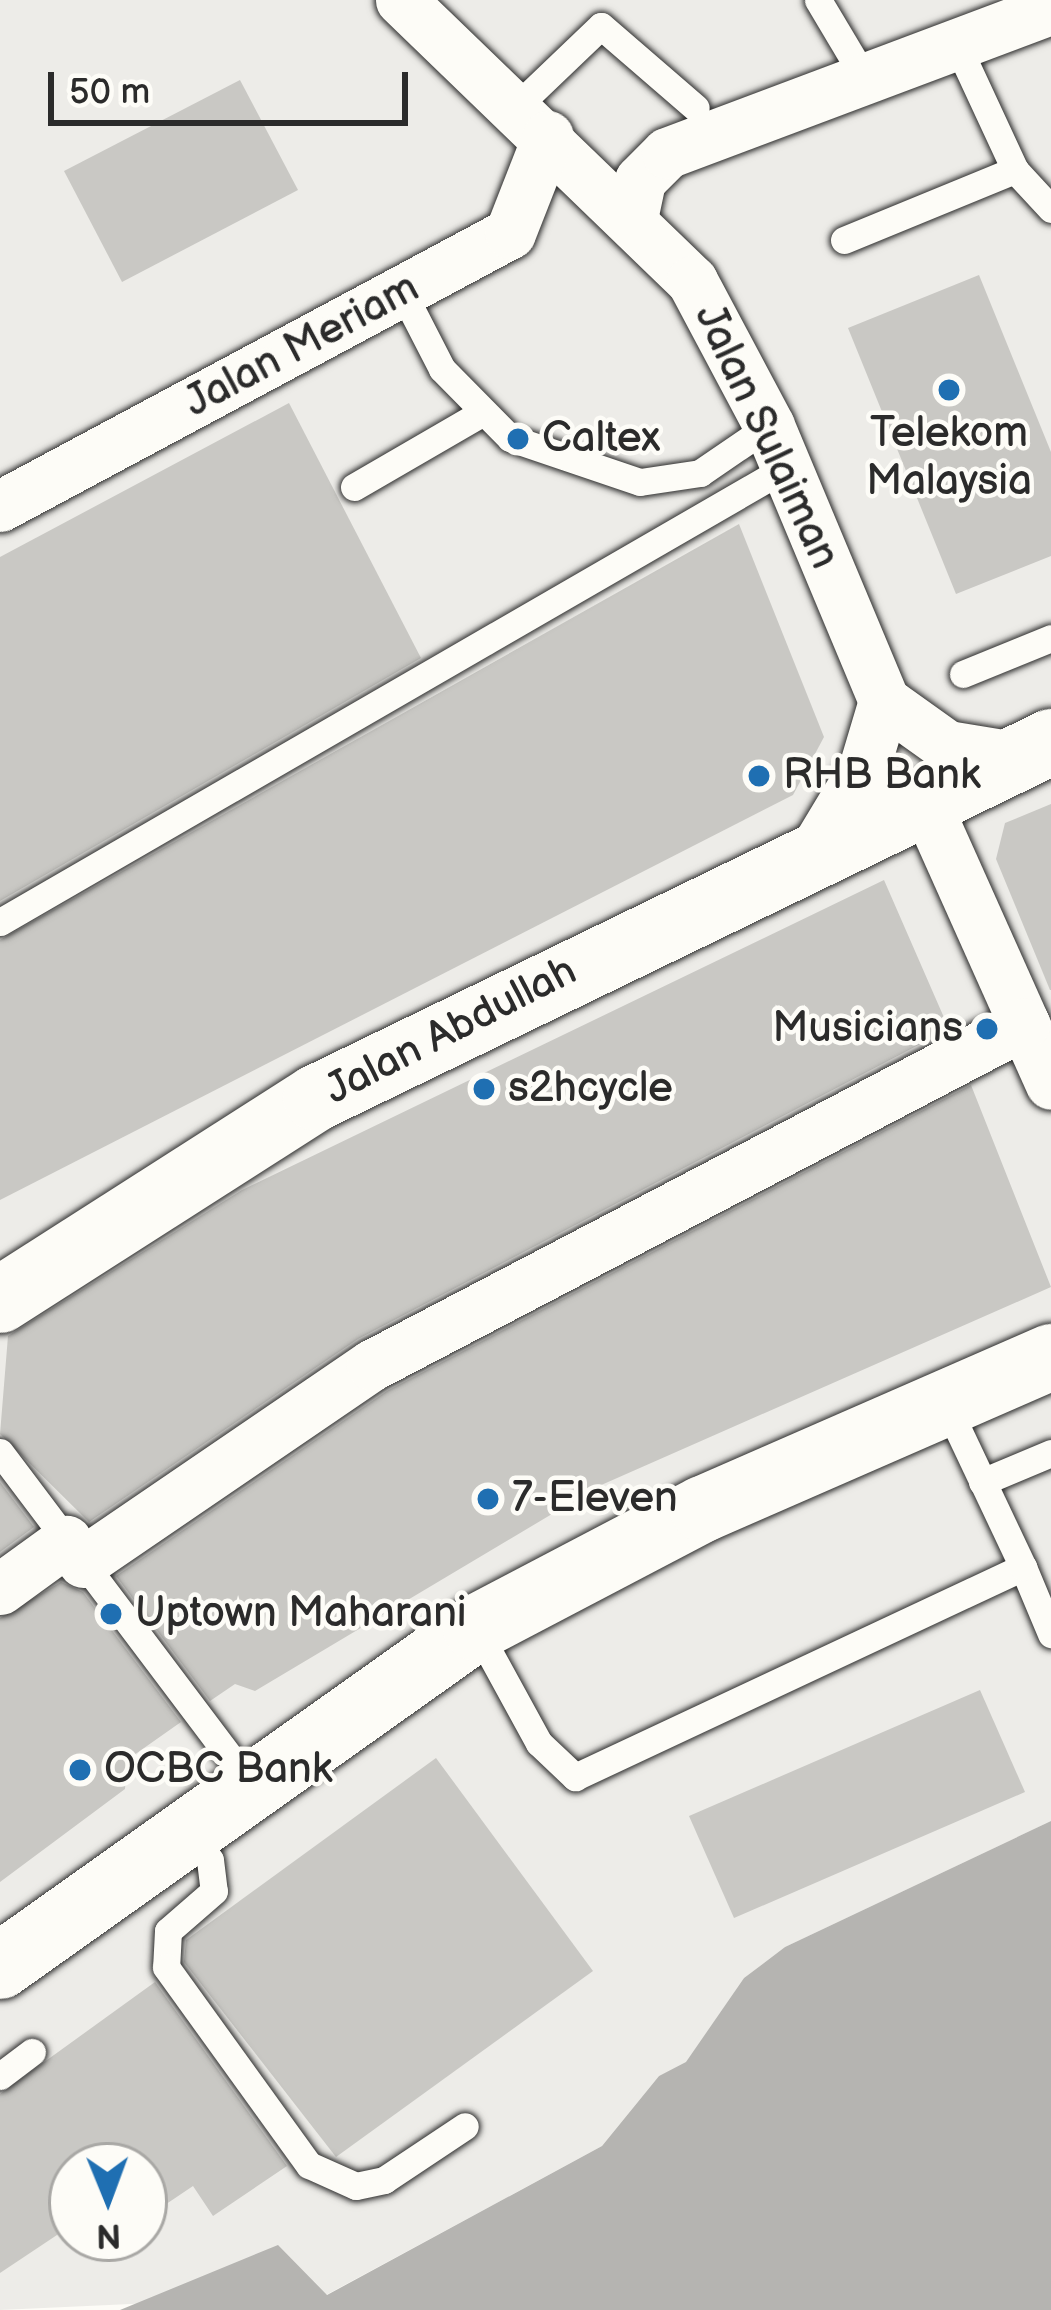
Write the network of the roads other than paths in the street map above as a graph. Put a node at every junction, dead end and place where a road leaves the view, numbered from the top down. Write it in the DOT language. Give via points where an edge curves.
graph roads {
  1 [pos="401,0"];
  2 [pos="818,0"];
  3 [pos="1051,10"];
  4 [pos="958,47"];
  5 [pos="868,84"];
  6 [pos="696,108"];
  7 [pos="531,122"];
  8 [pos="1015,170"];
  9 [pos="1051,209"];
  10 [pos="633,214"];
  11 [pos="844,240"];
  12 [pos="403,293"];
  13 [pos="478,415"];
  14 [pos="778,447"];
  15 [pos="354,487"];
  16 [pos="5,491"];
  17 [pos="1051,638"];
  18 [pos="963,674"];
  19 [pos="884,701"];
  20 [pos="1032,750"];
  21 [pos="923,798"];
  22 [pos="816,848"];
  23 [pos="0,922"];
  24 [pos="1024,1024"];
  25 [pos="1051,1084"];
  26 [pos="0,1300"];
  27 [pos="1051,1357"];
  28 [pos="948,1408"];
  29 [pos="0,1452"];
  30 [pos="1051,1453"];
  31 [pos="982,1482"];
  32 [pos="75,1551"];
  33 [pos="1023,1567"];
  34 [pos="0,1589"];
  35 [pos="476,1628"];
  36 [pos="1051,1634"];
  37 [pos="249,1782"];
  38 [pos="187,1831"];
  39 [pos="0,1966"];
  40 [pos="32,2052"];
  41 [pos="0,2076"];
  42 [pos="464,2126"];
  1 -- 7 [label="street, Jalan Sulaiman"];
  2 -- 5 [label="lane"];
  3 -- 4 [label="street"];
  4 -- 5 [label="street"];
  4 -- 8 [label="lane"];
  5 -- 10 [label="street" via="667,153 640,180"];
  6 -- 7 [label="lane" via="601,26"];
  7 -- 10 [label="street, Jalan Sulaiman"];
  7 -- 12 [label="street, Jalan Meriam" via="510,233"];
  8 -- 9 [label="lane"];
  8 -- 11 [label="lane"];
  10 -- 14 [label="street, Jalan Sulaiman" via="704,300"];
  12 -- 13 [label="lane"];
  12 -- 16 [label="street, Jalan Meriam"];
  13 -- 14 [label="lane" via="510,438 640,482"];
  13 -- 15 [label="lane"];
  14 -- 19 [label="street, Jalan Sulaiman"];
  14 -- 23 [label="lane"];
  17 -- 18 [label="lane"];
  19 -- 20 [label="street" via="946,746"];
  19 -- 22 [label="street" via="864,768"];
  20 -- 21 [label="street, Jalan Abdullah"];
  21 -- 22 [label="street, Jalan Abdullah"];
  21 -- 24 [label="street"];
  22 -- 26 [label="street, Jalan Abdullah" via="316,1098"];
  24 -- 25 [label="street"];
  24 -- 32 [label="street" via="372,1365"];
  27 -- 28 [label="street"];
  28 -- 31 [label="lane"];
  28 -- 35 [label="street" via="703,1509"];
  29 -- 32 [label="lane"];
  30 -- 31 [label="lane"];
  31 -- 33 [label="lane"];
  32 -- 34 [label="street"];
  32 -- 37 [label="lane"];
  33 -- 35 [label="lane" via="575,1778 539,1743"];
  33 -- 36 [label="lane"];
  35 -- 37 [label="street"];
  37 -- 38 [label="street"];
  38 -- 39 [label="street"];
  38 -- 42 [label="lane" via="210,1860 214,1891 167,1931 166,1967 309,2165 356,2186 384,2180"];
  40 -- 41 [label="lane"];
}
